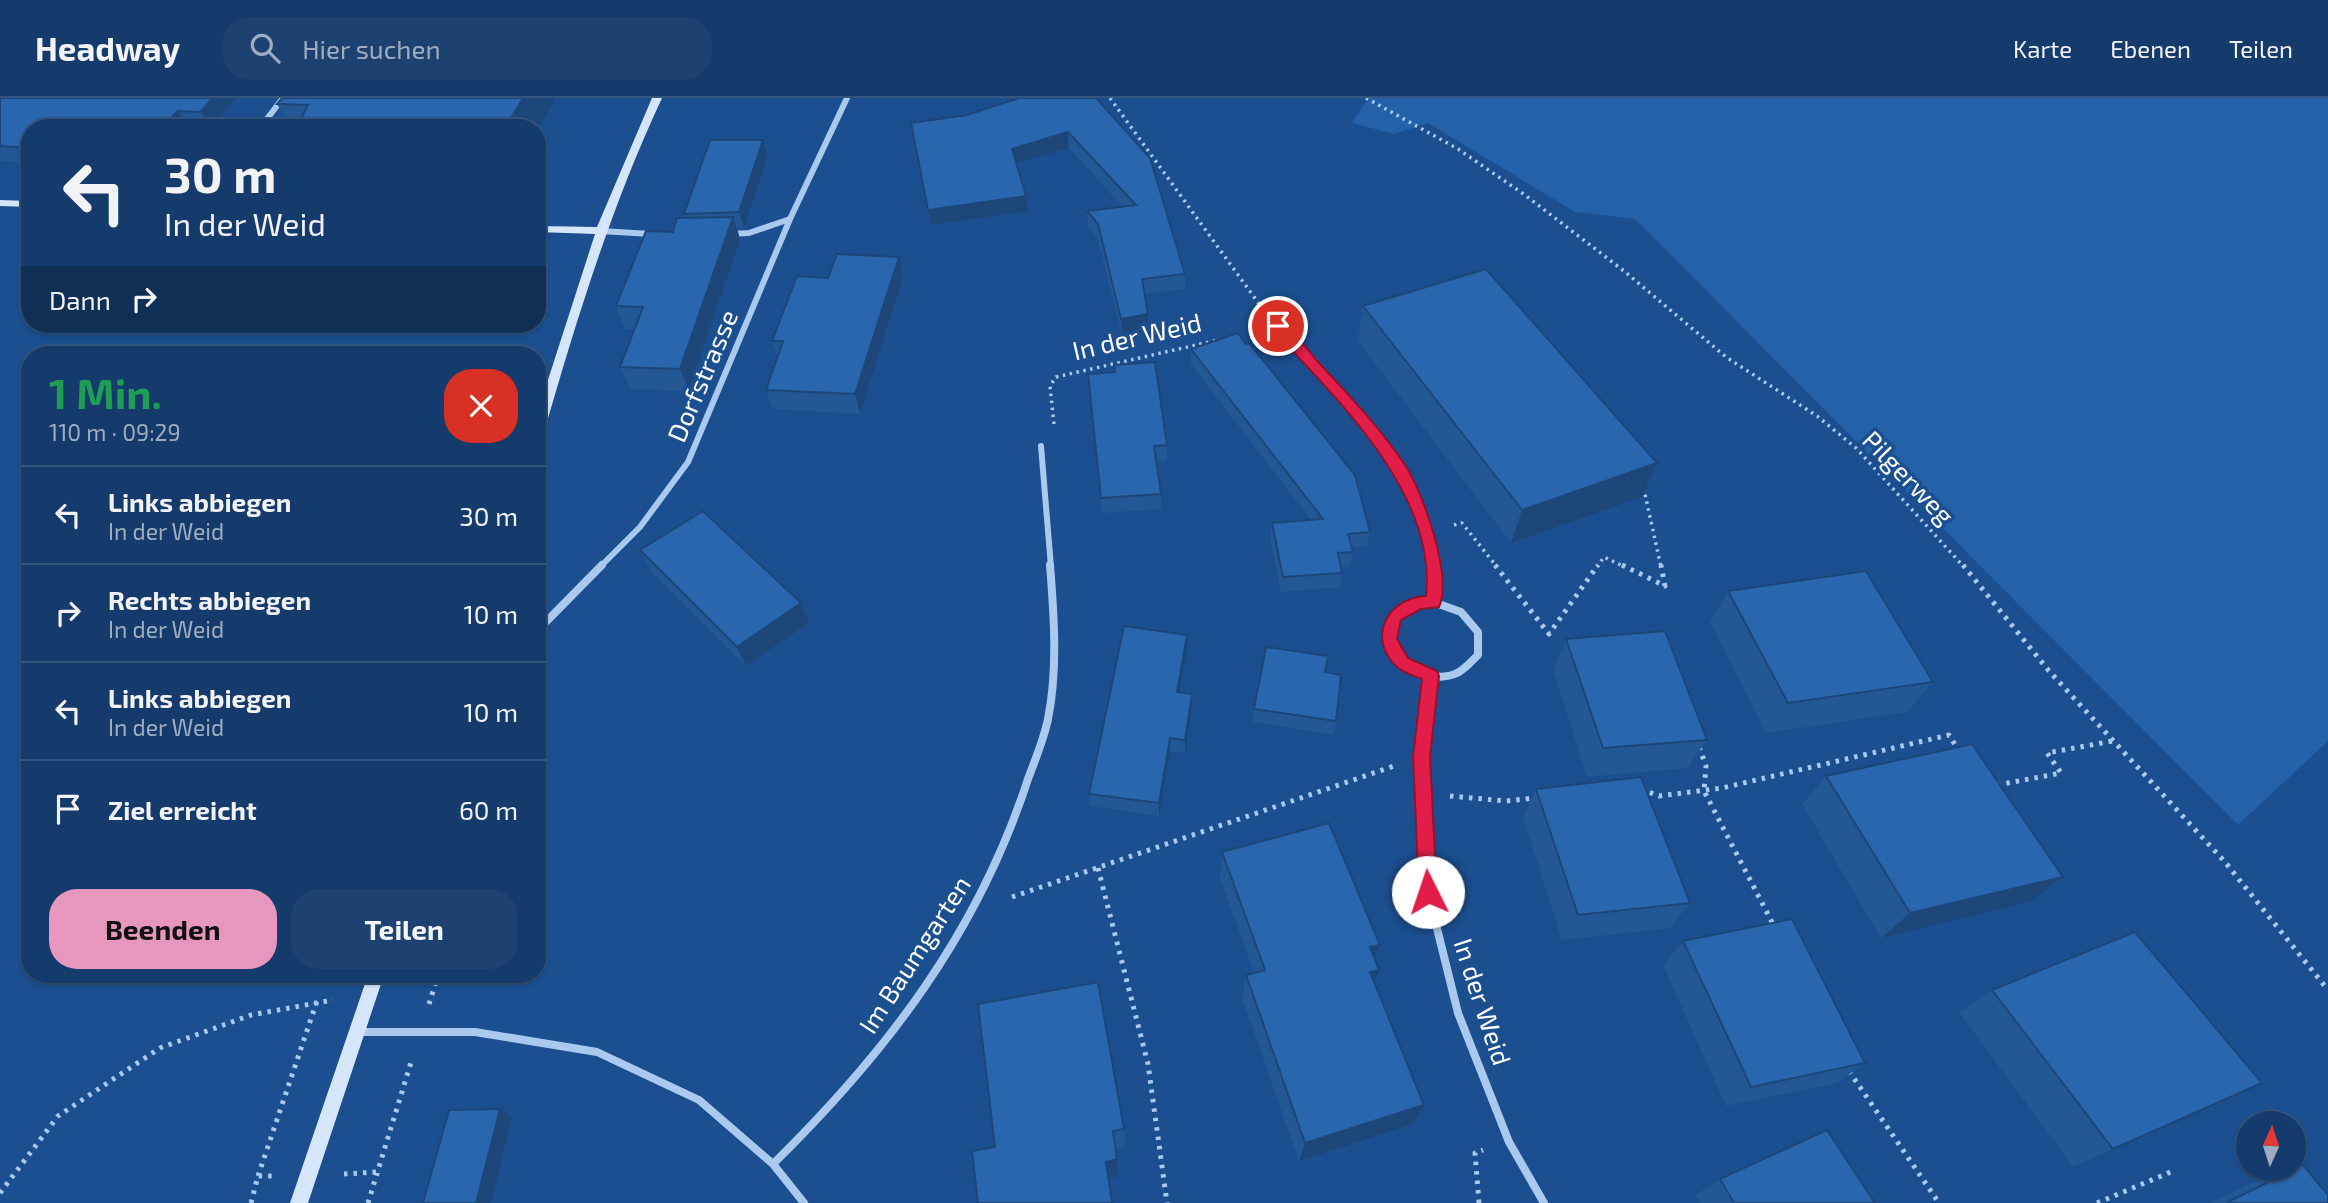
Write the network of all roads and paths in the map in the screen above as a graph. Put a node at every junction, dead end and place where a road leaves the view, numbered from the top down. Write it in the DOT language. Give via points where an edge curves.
graph roads {
  1 [pos="283,98"];
  2 [pos="657,98"];
  3 [pos="847,98"];
  4 [pos="1110,98"];
  5 [pos="1366,98"];
  6 [pos="267,119"];
  7 [pos="0,203"];
  8 [pos="21,204"];
  9 [pos="790,219"];
  10 [pos="546,229"];
  11 [pos="600,231"];
  12 [pos="659,234"];
  13 [pos="717,235"];
  14 [pos="1278,326"];
  15 [pos="546,407"];
  16 [pos="1041,446"];
  17 [pos="1637,484"];
  18 [pos="1426,532"];
  19 [pos="1433,602"];
  20 [pos="546,622"];
  21 [pos="1431,676"];
  22 [pos="1697,740"];
  23 [pos="2113,741"];
  24 [pos="1422,757"];
  25 [pos="1966,761"];
  26 [pos="1988,780"];
  27 [pos="1638,788"];
  28 [pos="1704,791"];
  29 [pos="1461,797"];
  30 [pos="1545,797"];
  31 [pos="1098,868"];
  32 [pos="975,910"];
  33 [pos="1781,939"];
  34 [pos="374,983"];
  35 [pos="436,983"];
  36 [pos="2328,990"];
  37 [pos="369,998"];
  38 [pos="317,1001"];
  39 [pos="421,1030"];
  40 [pos="358,1032"];
  41 [pos="1844,1061"];
  42 [pos="1509,1142"];
  43 [pos="773,1164"];
  44 [pos="2173,1171"];
  45 [pos="258,1176"];
  46 [pos="0,1193"];
  47 [pos="299,1203"];
  48 [pos="369,1203"];
  49 [pos="804,1203"];
  50 [pos="1167,1203"];
  51 [pos="1479,1203"];
  52 [pos="1544,1203"];
  53 [pos="1939,1203"];
  54 [pos="2097,1203"];
  1 -- 6 [label="street"];
  2 -- 11 [label="main road"];
  3 -- 9 [label="street, Dorfstrasse"];
  4 -- 14 [label="path" via="1236,275"];
  5 -- 23 [label="path, Pilgerweg" via="1458,149 1524,195 1726,357 1817,416 1856,448 1945,544"];
  7 -- 8 [label="main road"];
  9 -- 13 [label="street" via="749,233"];
  9 -- 20 [label="street, Dorfstrasse" via="688,462 640,527"];
  10 -- 11 [label="main road"];
  11 -- 12 [label="street"];
  11 -- 15 [label="main road"];
  14 -- 16 [label="path, In der Weid" via="1056,377 1049,386 1057,444"];
  14 -- 18 [label="street" via="1400,468"];
  16 -- 32 [label="street, Im Baumgarten" via="1055,624 1048,719 1012,830"];
  17 -- 18 [label="path" via="1645,494 1665,586 1604,556 1549,634 1462,523"];
  18 -- 19 [label="street" via="1436,575"];
  19 -- 21 [label="street" via="1405,608 1389,627 1393,652 1403,663"];
  19 -- 21 [label="street" via="1448,605 1471,621 1480,644 1471,665 1460,672"];
  21 -- 24 [label="street, In der Weid"];
  22 -- 28 [label="path" via="1706,766"];
  23 -- 26 [label="path" via="2046,753 2061,773 1993,786"];
  23 -- 36 [label="path, Pilgerweg" via="2225,862"];
  24 -- 31 [label="path"];
  24 -- 42 [label="street, In der Weid" via="1428,892 1458,1013"];
  25 -- 28 [label="path" via="1949,735"];
  27 -- 28 [label="path" via="1659,796"];
  28 -- 33 [label="path"];
  29 -- 30 [label="path" via="1506,801"];
  31 -- 32 [label="path"];
  31 -- 50 [label="path" via="1148,1064"];
  32 -- 43 [label="street, Im Baumgarten" via="895,1030 825,1113"];
  34 -- 37 [label="main road"];
  35 -- 39 [label="path"];
  37 -- 38 [label="path"];
  37 -- 40 [label="main road"];
  38 -- 45 [label="path"];
  38 -- 46 [label="path" via="251,1015 160,1048 58,1116"];
  39 -- 40 [label="street"];
  39 -- 43 [label="street" via="519,1037 597,1052 699,1100"];
  39 -- 48 [label="path"];
  40 -- 47 [label="main road"];
  41 -- 53 [label="path"];
  42 -- 51 [label="path" via="1475,1153"];
  42 -- 52 [label="street, In der Weid"];
  43 -- 49 [label="street"];
  44 -- 54 [label="path"];
}
